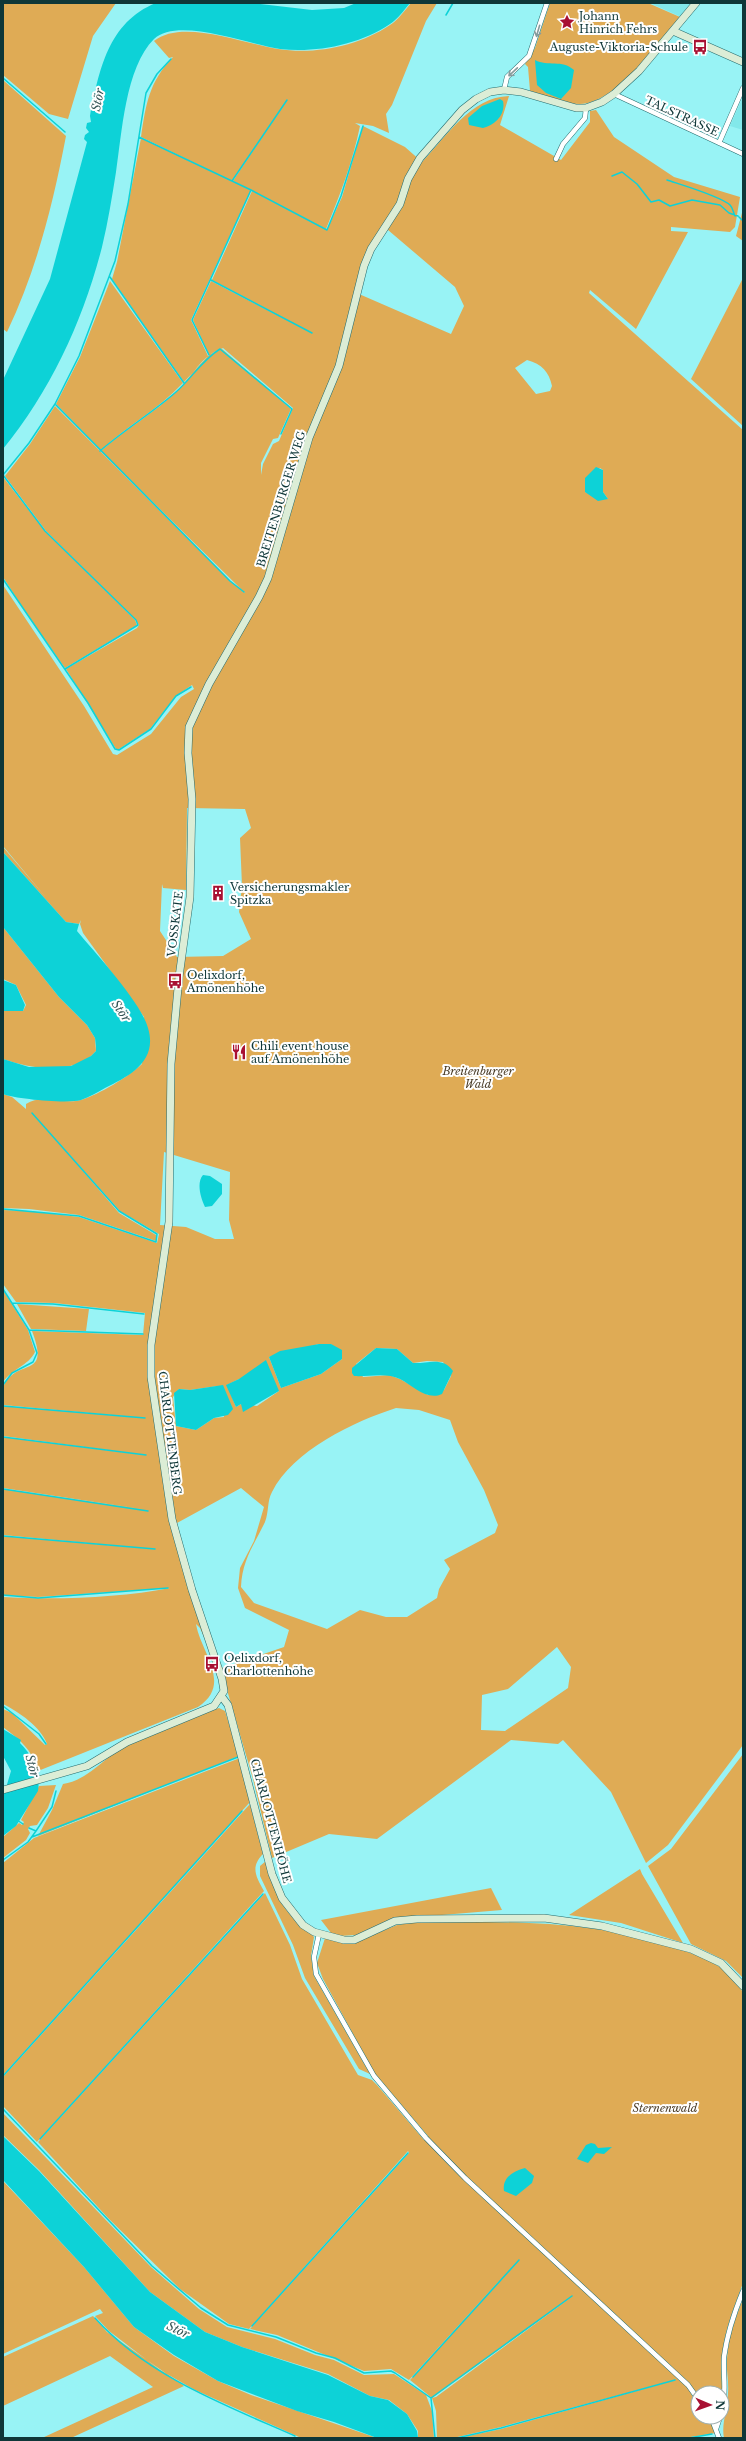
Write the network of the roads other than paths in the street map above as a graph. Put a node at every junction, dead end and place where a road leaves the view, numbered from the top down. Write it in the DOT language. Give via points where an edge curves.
graph roads {
  1 [pos="547,3"];
  2 [pos="696,3"];
  3 [pos="673,31"];
  4 [pos="743,62"];
  5 [pos="743,88"];
  6 [pos="504,90"];
  7 [pos="614,94"];
  8 [pos="586,108"];
  9 [pos="719,143"];
  10 [pos="743,154"];
  11 [pos="556,159"];
  12 [pos="188,735"];
  13 [pos="170,1139"];
  14 [pos="222,1697"];
  15 [pos="3,1790"];
  16 [pos="321,1934"];
  17 [pos="743,1986"];
  18 [pos="743,2291"];
  19 [pos="725,2385"];
  20 [pos="690,2388"];
  21 [pos="714,2425"];
  22 [pos="717,2425"];
  23 [pos="716,2429"];
  24 [pos="719,2438"];
  1 -- 6 [label="street, one-way" via="529,56 507,77"];
  2 -- 3 [label="main road"];
  3 -- 4 [label="main road"];
  3 -- 7 [label="main road"];
  5 -- 9 [label="street"];
  6 -- 8 [label="main road" via="526,93 566,107"];
  6 -- 12 [label="main road, BREITENBURGER WEG" via="486,94 470,103 430,144 412,169 400,204 367,258 339,366 309,438 273,563 259,597 209,684 192,719"];
  7 -- 8 [label="main road"];
  7 -- 9 [label="street, TALSTRASSE"];
  8 -- 11 [label="street" via="586,118 563,144"];
  9 -- 10 [label="street, TALSTRASSE"];
  12 -- 13 [label="main road, VOSSKATE" via="192,799 190,897 171,1064"];
  13 -- 14 [label="main road, CHARLOTTENBERG" via="169,1222 152,1345 151,1377 172,1519 222,1679"];
  14 -- 15 [label="main road" via="214,1706 127,1742 87,1766"];
  14 -- 16 [label="main road, CHARLOTTENHÖHE" via="228,1705 272,1874 281,1896 303,1925"];
  16 -- 17 [label="main road, CHARLOTTENHÖHE" via="354,1940 395,1921 544,1918 602,1926 691,1949 721,1963"];
  16 -- 20 [label="street" via="314,1957 316,1974 374,2076 418,2129 466,2178"];
  18 -- 19 [label="street" via="728,2333 724,2359"];
  21 -- 23 [label="street"];
  22 -- 23 [label="street"];
  23 -- 24 [label="street"];
}
